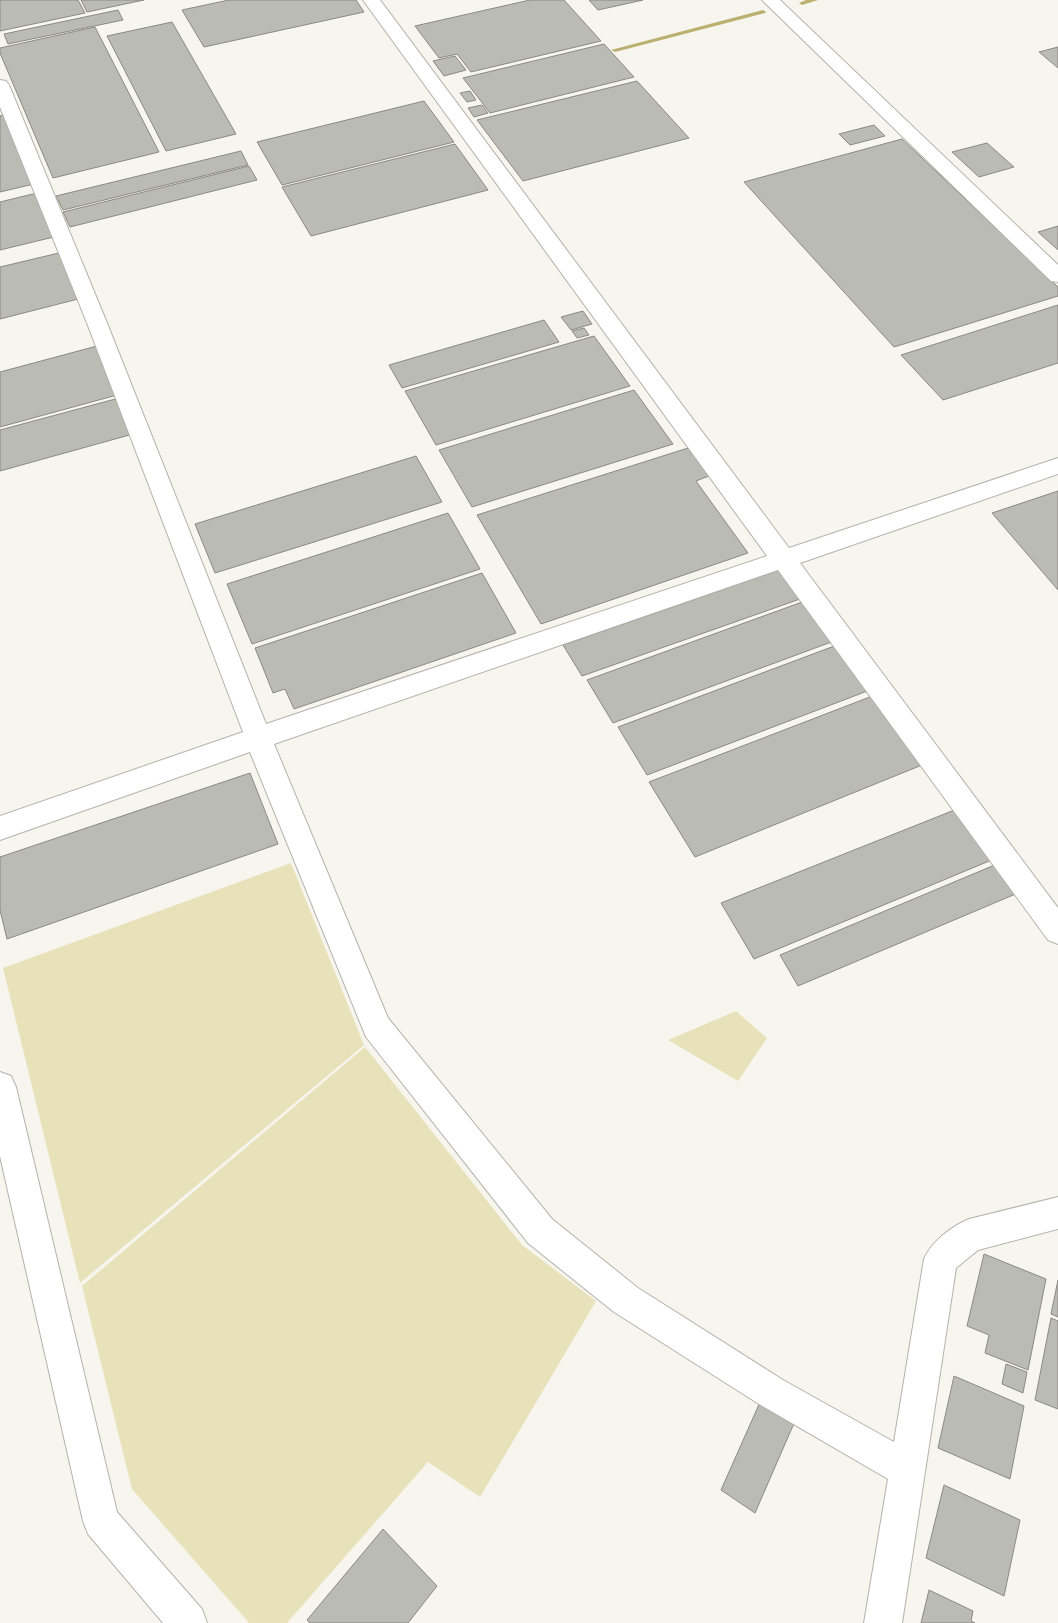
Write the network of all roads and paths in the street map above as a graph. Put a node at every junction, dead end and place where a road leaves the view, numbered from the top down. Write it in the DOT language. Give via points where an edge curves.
graph roads {
  1 [pos="371,0"];
  2 [pos="770,0"];
  3 [pos="0,85"];
  4 [pos="1058,276"];
  5 [pos="1058,466"];
  6 [pos="784,561"];
  7 [pos="258,738"];
  8 [pos="0,828"];
  9 [pos="1058,931"];
  10 [pos="0,1087"];
  11 [pos="1058,1213"];
  12 [pos="906,1469"];
  13 [pos="188,1623"];
  14 [pos="883,1623"];
  1 -- 6 [label="street"];
  2 -- 4 [label="street"];
  3 -- 7 [label="street" via="97,322"];
  5 -- 6 [label="street"];
  6 -- 7 [label="street"];
  6 -- 9 [label="street"];
  7 -- 8 [label="street"];
  7 -- 12 [label="street" via="377,1027 540,1231 626,1300 771,1392"];
  10 -- 13 [label="street" via="101,1521"];
  11 -- 12 [label="street" via="969,1236 941,1259"];
  12 -- 14 [label="street"];
}
